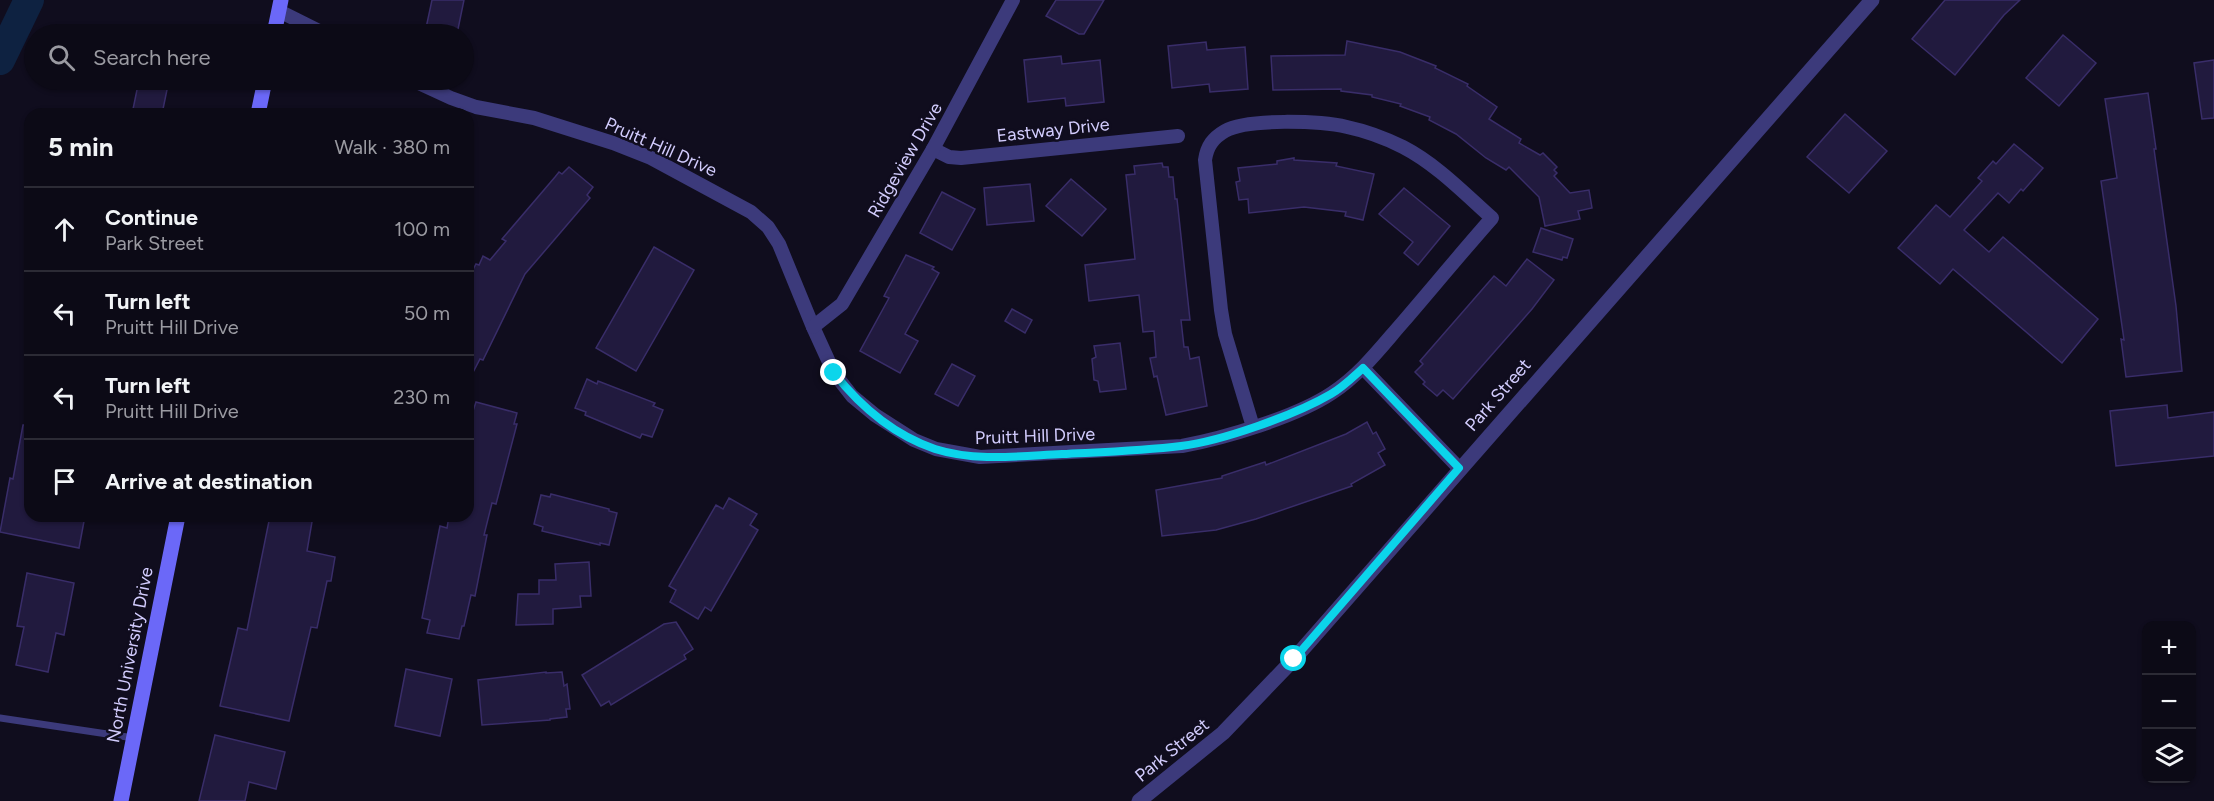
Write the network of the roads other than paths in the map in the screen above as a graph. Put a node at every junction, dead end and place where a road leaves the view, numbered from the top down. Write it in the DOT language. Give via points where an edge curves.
graph roads {
  1 [pos="1013,0"];
  2 [pos="1872,0"];
  3 [pos="280,5"];
  4 [pos="276,24"];
  5 [pos="309,24"];
  6 [pos="263,90"];
  7 [pos="434,90"];
  8 [pos="259,108"];
  9 [pos="1178,136"];
  10 [pos="933,149"];
  11 [pos="813,327"];
  12 [pos="1363,368"];
  13 [pos="1253,427"];
  14 [pos="1459,468"];
  15 [pos="177,522"];
  16 [pos="0,718"];
  17 [pos="134,738"];
  18 [pos="121,801"];
  19 [pos="1139,801"];
  1 -- 10 [label="street, Ridgeview Drive"];
  2 -- 14 [label="street, Park Street"];
  3 -- 4 [label="main road"];
  3 -- 5 [label="street"];
  6 -- 8 [label="main road"];
  7 -- 11 [label="street, Pruitt Hill Drive" via="476,107 534,118 613,143 651,158 752,212 779,244"];
  9 -- 10 [label="street, Eastway Drive" via="961,158"];
  10 -- 11 [label="street, Ridgeview Drive" via="842,304"];
  11 -- 13 [label="street, Pruitt Hill Drive" via="834,373 852,396 914,440 957,454 1004,457 1157,449 1205,442"];
  12 -- 13 [label="street, Pruitt Hill Drive" via="1311,405"];
  12 -- 13 [label="street, Pruitt Hill Drive" via="1492,218 1418,156 1360,130 1283,122 1231,128 1217,136 1206,150 1205,160 1225,334"];
  12 -- 14 [label="street"];
  14 -- 19 [label="street, Park Street" via="1294,659 1223,733"];
  15 -- 17 [label="main road, North University Drive"];
  16 -- 17 [label="lane"];
  17 -- 18 [label="main road, North University Drive"];
}
